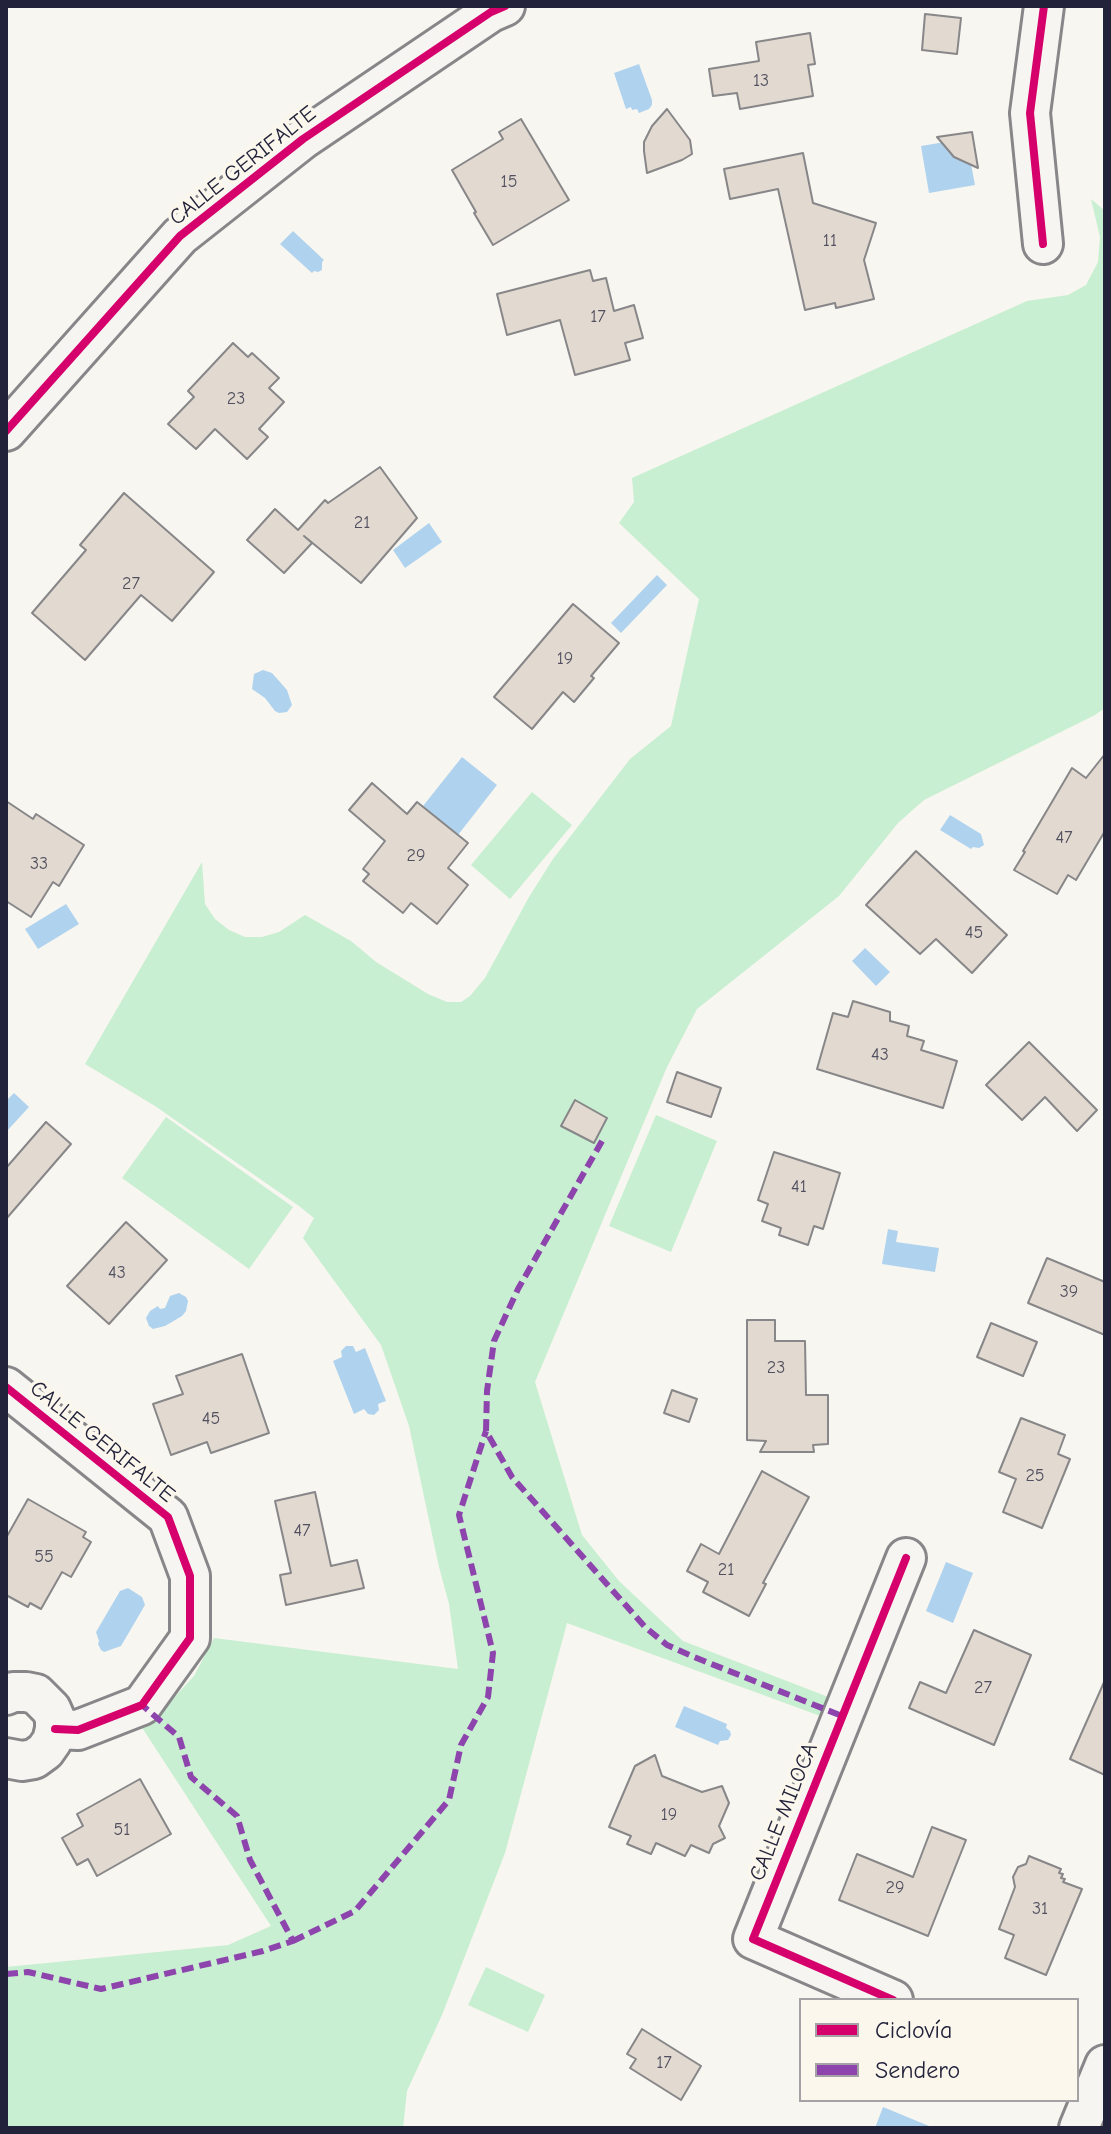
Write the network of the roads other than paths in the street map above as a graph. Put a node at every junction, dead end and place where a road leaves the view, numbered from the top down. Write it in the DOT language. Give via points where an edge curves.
graph roads {
  1 [pos="505,6"];
  2 [pos="1044,6"];
  3 [pos="1043,244"];
  4 [pos="6,431"];
  5 [pos="6,1387"];
  6 [pos="906,1558"];
  7 [pos="6,1695"];
  8 [pos="55,1729"];
  9 [pos="6,1758"];
  10 [pos="888,1998"];
  11 [pos="1092,2078"];
  12 [pos="1079,2128"];
  1 -- 4 [label="street, CALLE GERIFALTE" via="303,139 180,236"];
  2 -- 3 [label="street" via="1030,113"];
  5 -- 8 [label="street, CALLE GERIFALTE" via="168,1517 190,1576 190,1638 142,1705 78,1730"];
  6 -- 10 [label="street, CALLE MILOCA" via="753,1939"];
  7 -- 8 [label="street" via="36,1694 51,1709"];
  8 -- 9 [label="street" via="45,1751 34,1759"];
  11 -- 12 [label="street"];
}
